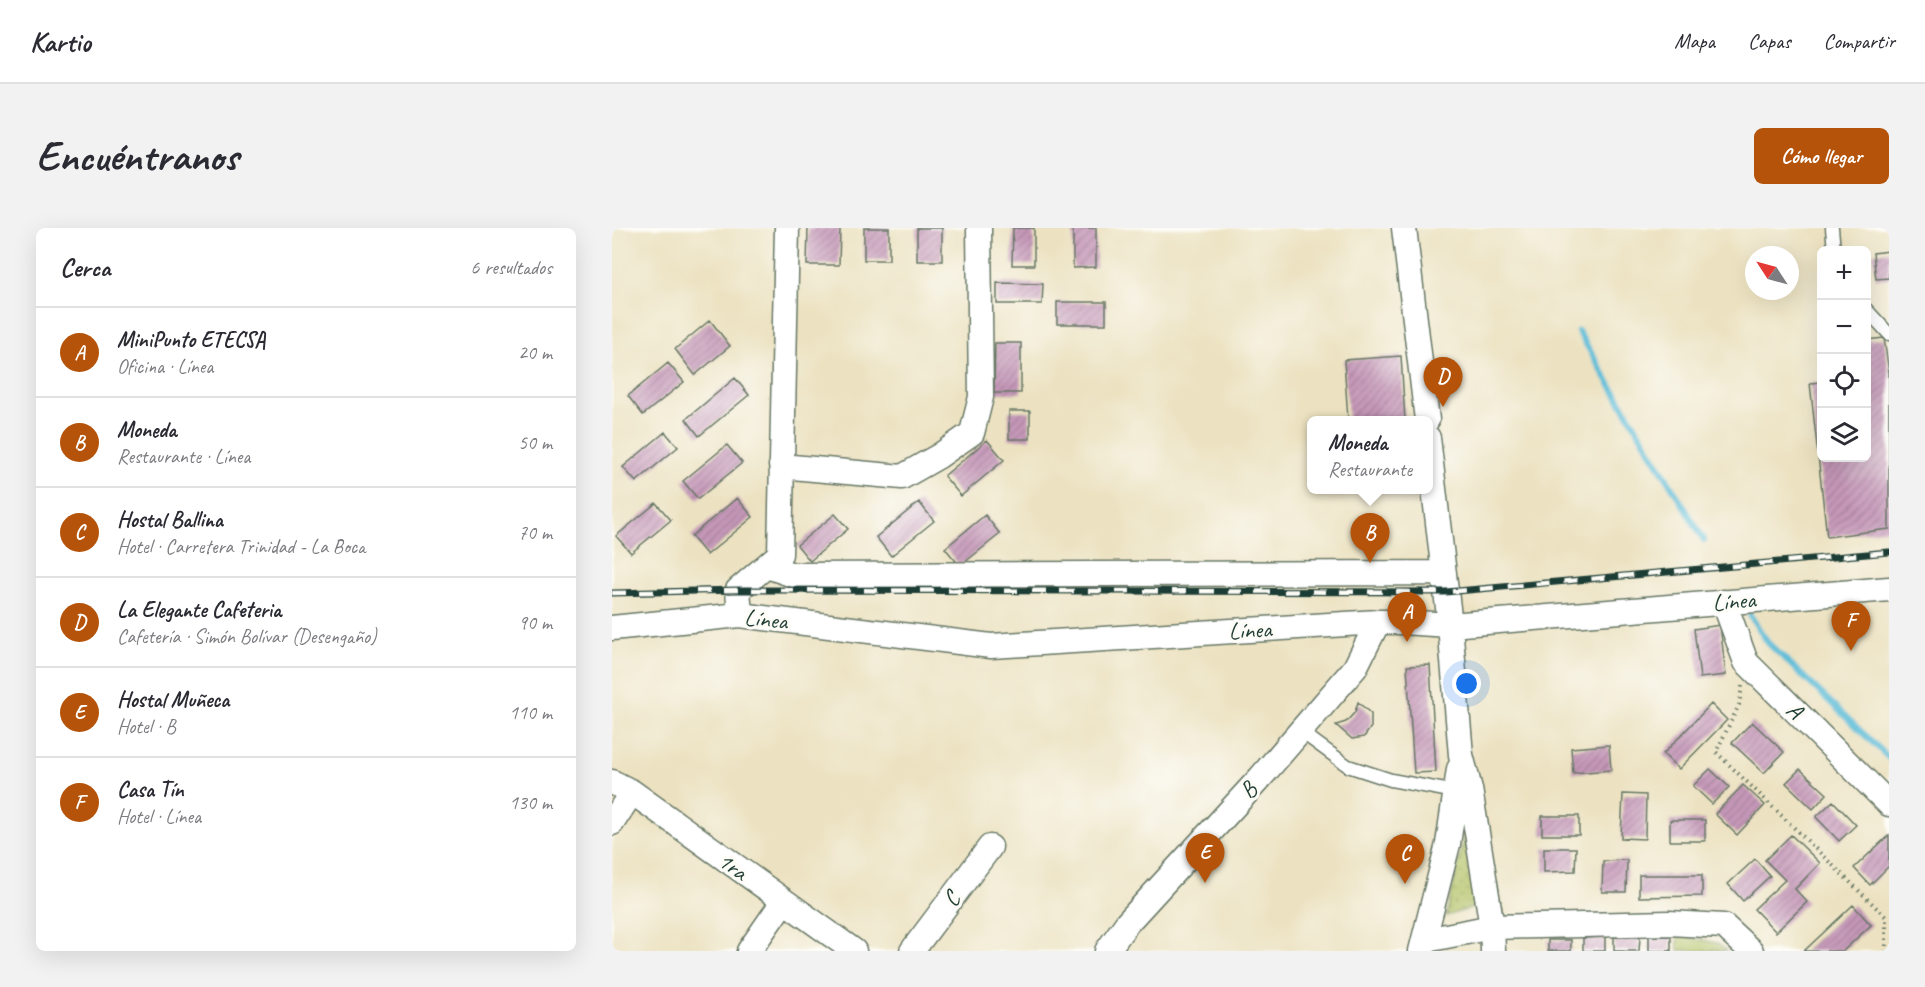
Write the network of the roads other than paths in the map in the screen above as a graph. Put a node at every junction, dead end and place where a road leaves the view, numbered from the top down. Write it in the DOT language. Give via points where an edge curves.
graph roads {
  1 [pos="787,228"];
  2 [pos="979,228"];
  3 [pos="1404,228"];
  4 [pos="1832,228"];
  5 [pos="1834,246"];
  6 [pos="1871,314"];
  7 [pos="1889,334"];
  8 [pos="1426,416"];
  9 [pos="781,466"];
  10 [pos="1433,480"];
  11 [pos="767,566"];
  12 [pos="1444,573"];
  13 [pos="1889,589"];
  14 [pos="1724,602"];
  15 [pos="740,615"];
  16 [pos="1378,622"];
  17 [pos="1450,626"];
  18 [pos="612,628"];
  19 [pos="1300,731"];
  20 [pos="1461,755"];
  21 [pos="622,787"];
  22 [pos="1456,792"];
  23 [pos="1889,804"];
  24 [pos="612,823"];
  25 [pos="990,847"];
  26 [pos="783,902"];
  27 [pos="1493,939"];
  28 [pos="1424,946"];
  29 [pos="749,951"];
  30 [pos="854,951"];
  31 [pos="912,951"];
  32 [pos="1107,951"];
  33 [pos="1751,951"];
  1 -- 9 [label="street"];
  2 -- 9 [label="street" via="981,397 972,433 902,477"];
  3 -- 8 [label="street"];
  4 -- 5 [label="lane"];
  6 -- 7 [label="lane"];
  9 -- 11 [label="street" via="780,554"];
  10 -- 12 [label="street"];
  11 -- 12 [label="street, Línea" via="793,575"];
  11 -- 15 [label="street" via="738,590"];
  12 -- 17 [label="street"];
  13 -- 14 [label="street, Línea"];
  14 -- 17 [label="street, Línea"];
  14 -- 23 [label="street, A" via="1746,662"];
  15 -- 16 [label="street, Línea" via="991,646"];
  15 -- 18 [label="street, Línea"];
  16 -- 17 [label="street, Línea"];
  16 -- 19 [label="street, B" via="1355,668"];
  17 -- 20 [label="street"];
  19 -- 22 [label="lane" via="1348,766 1391,780"];
  19 -- 32 [label="street, B" via="1127,923"];
  20 -- 22 [label="street"];
  20 -- 27 [label="street" via="1470,789"];
  21 -- 24 [label="street"];
  21 -- 26 [label="street, 1ra"];
  22 -- 28 [label="street"];
  25 -- 31 [label="street, C"];
  26 -- 29 [label="street"];
  26 -- 30 [label="street, 1ra"];
  27 -- 28 [label="street"];
  27 -- 33 [label="street" via="1669,923 1724,926"];
}
